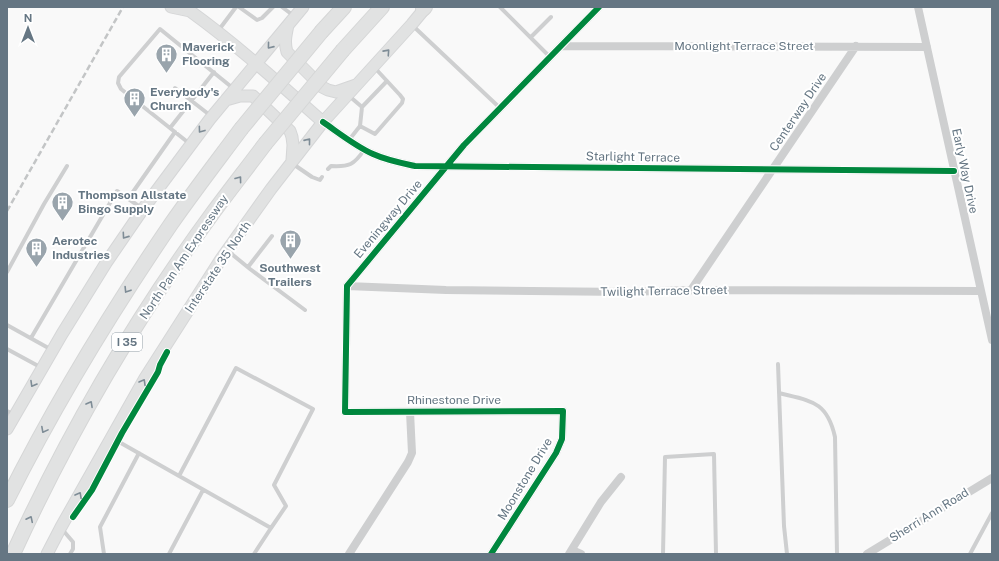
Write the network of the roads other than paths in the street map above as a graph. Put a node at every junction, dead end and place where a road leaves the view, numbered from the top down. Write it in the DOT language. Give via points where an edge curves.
graph roads {
  1 [pos="171,7"];
  2 [pos="238,7"];
  3 [pos="273,7"];
  4 [pos="282,7"];
  5 [pos="303,7"];
  6 [pos="344,7"];
  7 [pos="382,7"];
  8 [pos="500,7"];
  9 [pos="918,7"];
  10 [pos="425,8"];
  11 [pos="596,8"];
  12 [pos="188,9"];
  13 [pos="551,17"];
  14 [pos="292,19"];
  15 [pos="412,24"];
  16 [pos="218,31"];
  17 [pos="531,37"];
  18 [pos="561,46"];
  19 [pos="856,46"];
  20 [pos="927,47"];
  21 [pos="550,57"];
  22 [pos="256,64"];
  23 [pos="374,67"];
  24 [pos="214,72"];
  25 [pos="387,81"];
  26 [pos="358,84"];
  27 [pos="175,88"];
  28 [pos="234,90"];
  29 [pos="348,95"];
  30 [pos="226,100"];
  31 [pos="190,101"];
  32 [pos="362,107"];
  33 [pos="500,108"];
  34 [pos="211,117"];
  35 [pos="323,122"];
  36 [pos="360,126"];
  37 [pos="170,128"];
  38 [pos="175,132"];
  39 [pos="349,140"];
  40 [pos="191,144"];
  41 [pos="365,150"];
  42 [pos="292,161"];
  43 [pos="67,166"];
  44 [pos="446,167"];
  45 [pos="328,169"];
  46 [pos="772,170"];
  47 [pos="954,171"];
  48 [pos="322,177"];
  49 [pos="128,199"];
  50 [pos="143,209"];
  51 [pos="272,236"];
  52 [pos="228,250"];
  53 [pos="248,268"];
  54 [pos="7,272"];
  55 [pos="347,286"];
  56 [pos="691,290"];
  57 [pos="981,292"];
  58 [pos="305,310"];
  59 [pos="7,326"];
  60 [pos="31,338"];
  61 [pos="992,340"];
  62 [pos="7,349"];
  63 [pos="53,350"];
  64 [pos="778,364"];
  65 [pos="42,368"];
  66 [pos="779,393"];
  67 [pos="563,411"];
  68 [pos="410,412"];
  69 [pos="11,413"];
  70 [pos="7,429"];
  71 [pos="111,438"];
  72 [pos="139,453"];
  73 [pos="179,476"];
  74 [pos="621,477"];
  75 [pos="992,478"];
  76 [pos="204,490"];
  77 [pos="7,500"];
  78 [pos="992,513"];
  79 [pos="61,527"];
  80 [pos="271,528"];
  81 [pos="571,552"];
  82 [pos="13,554"];
  83 [pos="47,554"];
  84 [pos="70,554"];
  85 [pos="104,554"];
  86 [pos="169,554"];
  87 [pos="254,554"];
  88 [pos="349,554"];
  89 [pos="491,554"];
  90 [pos="581,554"];
  91 [pos="662,554"];
  92 [pos="716,554"];
  93 [pos="787,554"];
  94 [pos="837,554"];
  95 [pos="867,554"];
  96 [pos="970,554"];
  1 -- 12 [label="main road"];
  2 -- 3 [label="lane" via="257,20"];
  2 -- 16 [label="lane"];
  4 -- 14 [label="lane"];
  5 -- 14 [label="main road"];
  6 -- 77 [label="highway, I 35, one-way, bridge" via="241,129 172,223 84,359"];
  82 -- 7 [label="highway, North Pan Am Expressway / I 35, one-way, bridge" via="54,468 124,347 176,265 265,144"];
  8 -- 17 [label="lane"];
  9 -- 20 [label="street, Early Way Drive"];
  10 -- 15 [label="main road, Interstate 35 North"];
  11 -- 18 [label="street, Eveningway Drive"];
  12 -- 16 [label="main road"];
  13 -- 17 [label="lane"];
  14 -- 22 [label="main road, one-way"];
  14 -- 26 [label="main road" via="285,38 287,52 322,87 336,92"];
  23 -- 15 [label="main road, Interstate 35 North, one-way"];
  15 -- 33 [label="lane"];
  16 -- 22 [label="main road"];
  17 -- 21 [label="lane"];
  18 -- 19 [label="street, Moonlight Terrace Street"];
  18 -- 21 [label="street, Eveningway Drive"];
  19 -- 20 [label="street, Moonlight Terrace Street"];
  19 -- 46 [label="street, Centerway Drive"];
  20 -- 47 [label="street, Early Way Drive"];
  21 -- 33 [label="street, Eveningway Drive"];
  22 -- 28 [label="main road"];
  22 -- 35 [label="main road"];
  23 -- 25 [label="lane"];
  23 -- 26 [label="main road, Interstate 35 North"];
  24 -- 28 [label="lane"];
  24 -- 31 [label="lane"];
  24 -- 37 [label="lane" via="160,29 119,77 121,89"];
  25 -- 32 [label="lane"];
  25 -- 36 [label="lane" via="403,99 402,103 375,134"];
  26 -- 29 [label="main road, Interstate 35 North"];
  27 -- 31 [label="lane"];
  28 -- 30 [label="main road"];
  29 -- 32 [label="lane"];
  29 -- 35 [label="main road, Interstate 35 North"];
  30 -- 34 [label="main road"];
  30 -- 42 [label="main road" via="253,96 275,116 290,131 293,145"];
  31 -- 34 [label="lane"];
  31 -- 37 [label="lane"];
  32 -- 36 [label="lane"];
  33 -- 44 [label="street, Eveningway Drive"];
  34 -- 40 [label="main road, one-way"];
  35 -- 39 [label="street, Starlight Terrace"];
  42 -- 35 [label="main road, Interstate 35 North, one-way"];
  36 -- 39 [label="lane"];
  37 -- 38 [label="lane"];
  38 -- 40 [label="lane"];
  38 -- 49 [label="lane"];
  39 -- 41 [label="street, Starlight Terrace"];
  40 -- 50 [label="main road"];
  41 -- 44 [label="street, Starlight Terrace" via="389,160 415,166"];
  41 -- 45 [label="lane" via="356,162 350,165 331,166"];
  42 -- 48 [label="lane" via="312,178 320,180"];
  42 -- 52 [label="main road, Interstate 35 North"];
  43 -- 54 [label="lane"];
  44 -- 46 [label="street, Starlight Terrace"];
  44 -- 55 [label="street, Eveningway Drive"];
  46 -- 47 [label="street, Starlight Terrace"];
  46 -- 56 [label="street, Centerway Drive"];
  47 -- 57 [label="street, Early Way Drive"];
  49 -- 50 [label="lane"];
  49 -- 60 [label="lane" via="117,191"];
  50 -- 63 [label="main road, one-way" via="106,263"];
  51 -- 53 [label="lane"];
  52 -- 53 [label="lane"];
  71 -- 52 [label="main road, Interstate 35 North, one-way" via="145,378"];
  53 -- 58 [label="lane"];
  55 -- 56 [label="street, Twilight Terrace Street" via="446,290"];
  55 -- 68 [label="street, Rhinestone Drive" via="345,412"];
  56 -- 57 [label="street, Twilight Terrace Street"];
  57 -- 61 [label="street, Early Way Drive"];
  59 -- 60 [label="lane"];
  60 -- 63 [label="lane"];
  62 -- 65 [label="lane"];
  63 -- 65 [label="main road"];
  64 -- 66 [label="lane"];
  65 -- 69 [label="main road, one-way"];
  66 -- 93 [label="lane"];
  66 -- 94 [label="lane" via="817,405 827,413 832,424 835,437"];
  67 -- 68 [label="street, Rhinestone Drive"];
  67 -- 89 [label="street, Moonstone Drive" via="562,439 556,453"];
  68 -- 88 [label="street" via="412,453"];
  69 -- 70 [label="main road"];
  71 -- 72 [label="lane"];
  79 -- 71 [label="main road, Interstate 35 North, one-way"];
  72 -- 73 [label="lane"];
  72 -- 85 [label="lane" via="100,527"];
  73 -- 76 [label="lane"];
  73 -- 80 [label="lane" via="236,368 313,409 274,484 286,506"];
  74 -- 81 [label="street" via="601,502"];
  75 -- 95 [label="street, Sherri Ann Road"];
  76 -- 80 [label="lane"];
  76 -- 86 [label="lane"];
  78 -- 96 [label="lane"];
  79 -- 83 [label="main road, Interstate 35 North"];
  79 -- 84 [label="lane" via="73,542"];
  80 -- 87 [label="lane"];
  81 -- 90 [label="street"];
  91 -- 92 [label="lane" via="665,457 714,454"];
}
